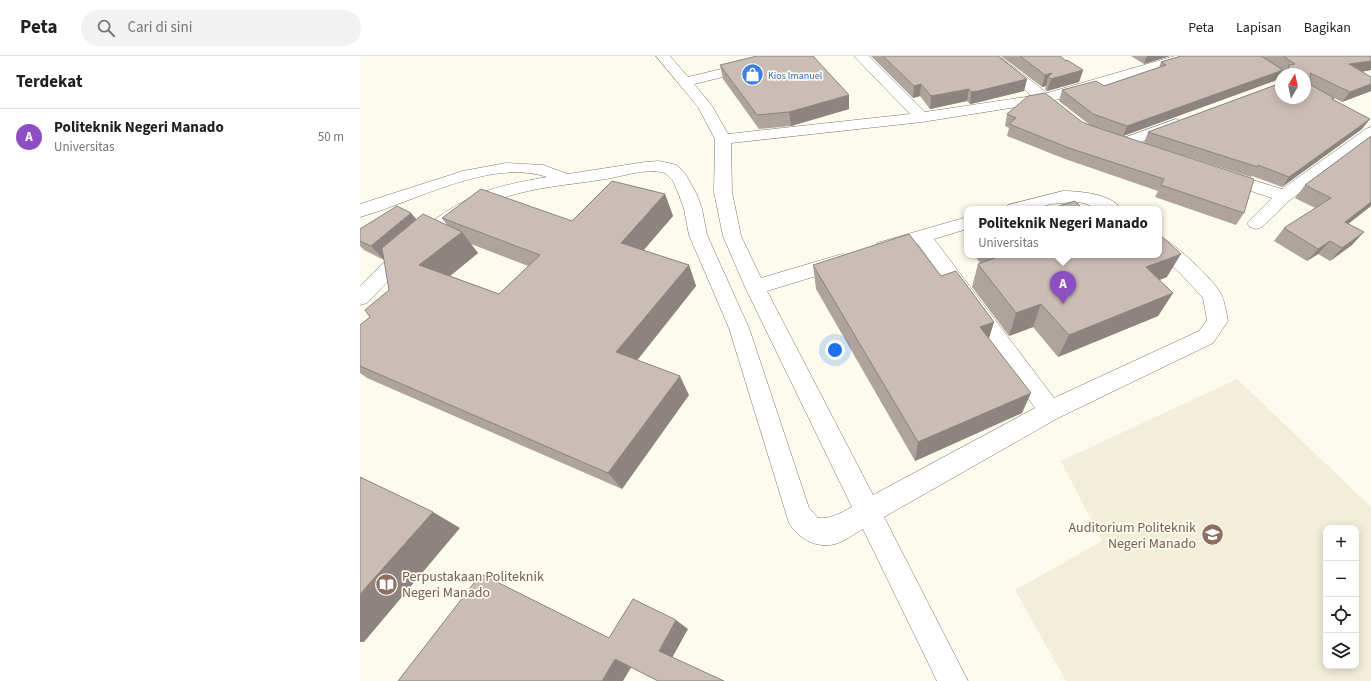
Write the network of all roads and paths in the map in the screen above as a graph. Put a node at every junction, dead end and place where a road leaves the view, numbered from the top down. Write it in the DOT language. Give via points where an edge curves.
graph roads {
  1 [pos="663,56"];
  2 [pos="792,56"];
  3 [pos="861,56"];
  4 [pos="991,56"];
  5 [pos="1190,56"];
  6 [pos="1134,60"];
  7 [pos="1146,68"];
  8 [pos="685,82"];
  9 [pos="1045,98"];
  10 [pos="1062,112"];
  11 [pos="922,117"];
  12 [pos="1189,119"];
  13 [pos="1369,126"];
  14 [pos="723,139"];
  15 [pos="1147,151"];
  16 [pos="1208,171"];
  17 [pos="568,179"];
  18 [pos="1284,196"];
  19 [pos="1024,206"];
  20 [pos="1107,206"];
  21 [pos="360,211"];
  22 [pos="1256,223"];
  23 [pos="964,224"];
  24 [pos="922,236"];
  25 [pos="1162,246"];
  26 [pos="755,287"];
  27 [pos="360,298"];
  28 [pos="1050,411"];
  29 [pos="868,512"];
  30 [pos="953,681"];
  1 -- 8 [label="street"];
  2 -- 8 [label="street"];
  3 -- 11 [label="street"];
  4 -- 9 [label="street"];
  5 -- 7 [label="street"];
  6 -- 7 [label="street"];
  7 -- 9 [label="street"];
  8 -- 14 [label="street" via="705,106"];
  9 -- 10 [label="street"];
  9 -- 11 [label="street"];
  11 -- 14 [label="street"];
  12 -- 15 [label="street" via="1117,141"];
  13 -- 18 [label="street"];
  14 -- 26 [label="street" via="723,192 732,236"];
  16 -- 18 [label="street"];
  17 -- 21 [label="street" via="551,172 529,169 485,171"];
  17 -- 27 [label="street" via="508,190 464,210 428,235 384,273"];
  17 -- 29 [label="street" via="652,167 673,171 688,194 698,235 739,328 798,514 804,525 814,531 834,531"];
  18 -- 22 [label="street"];
  19 -- 20 [label="street" via="1063,195 1087,198"];
  23 -- 24 [label="street"];
  24 -- 26 [label="street"];
  24 -- 28 [label="street"];
  25 -- 28 [label="street" via="1212,295 1218,321 1206,337"];
  26 -- 29 [label="street"];
  28 -- 29 [label="street"];
  29 -- 30 [label="street"];
}
